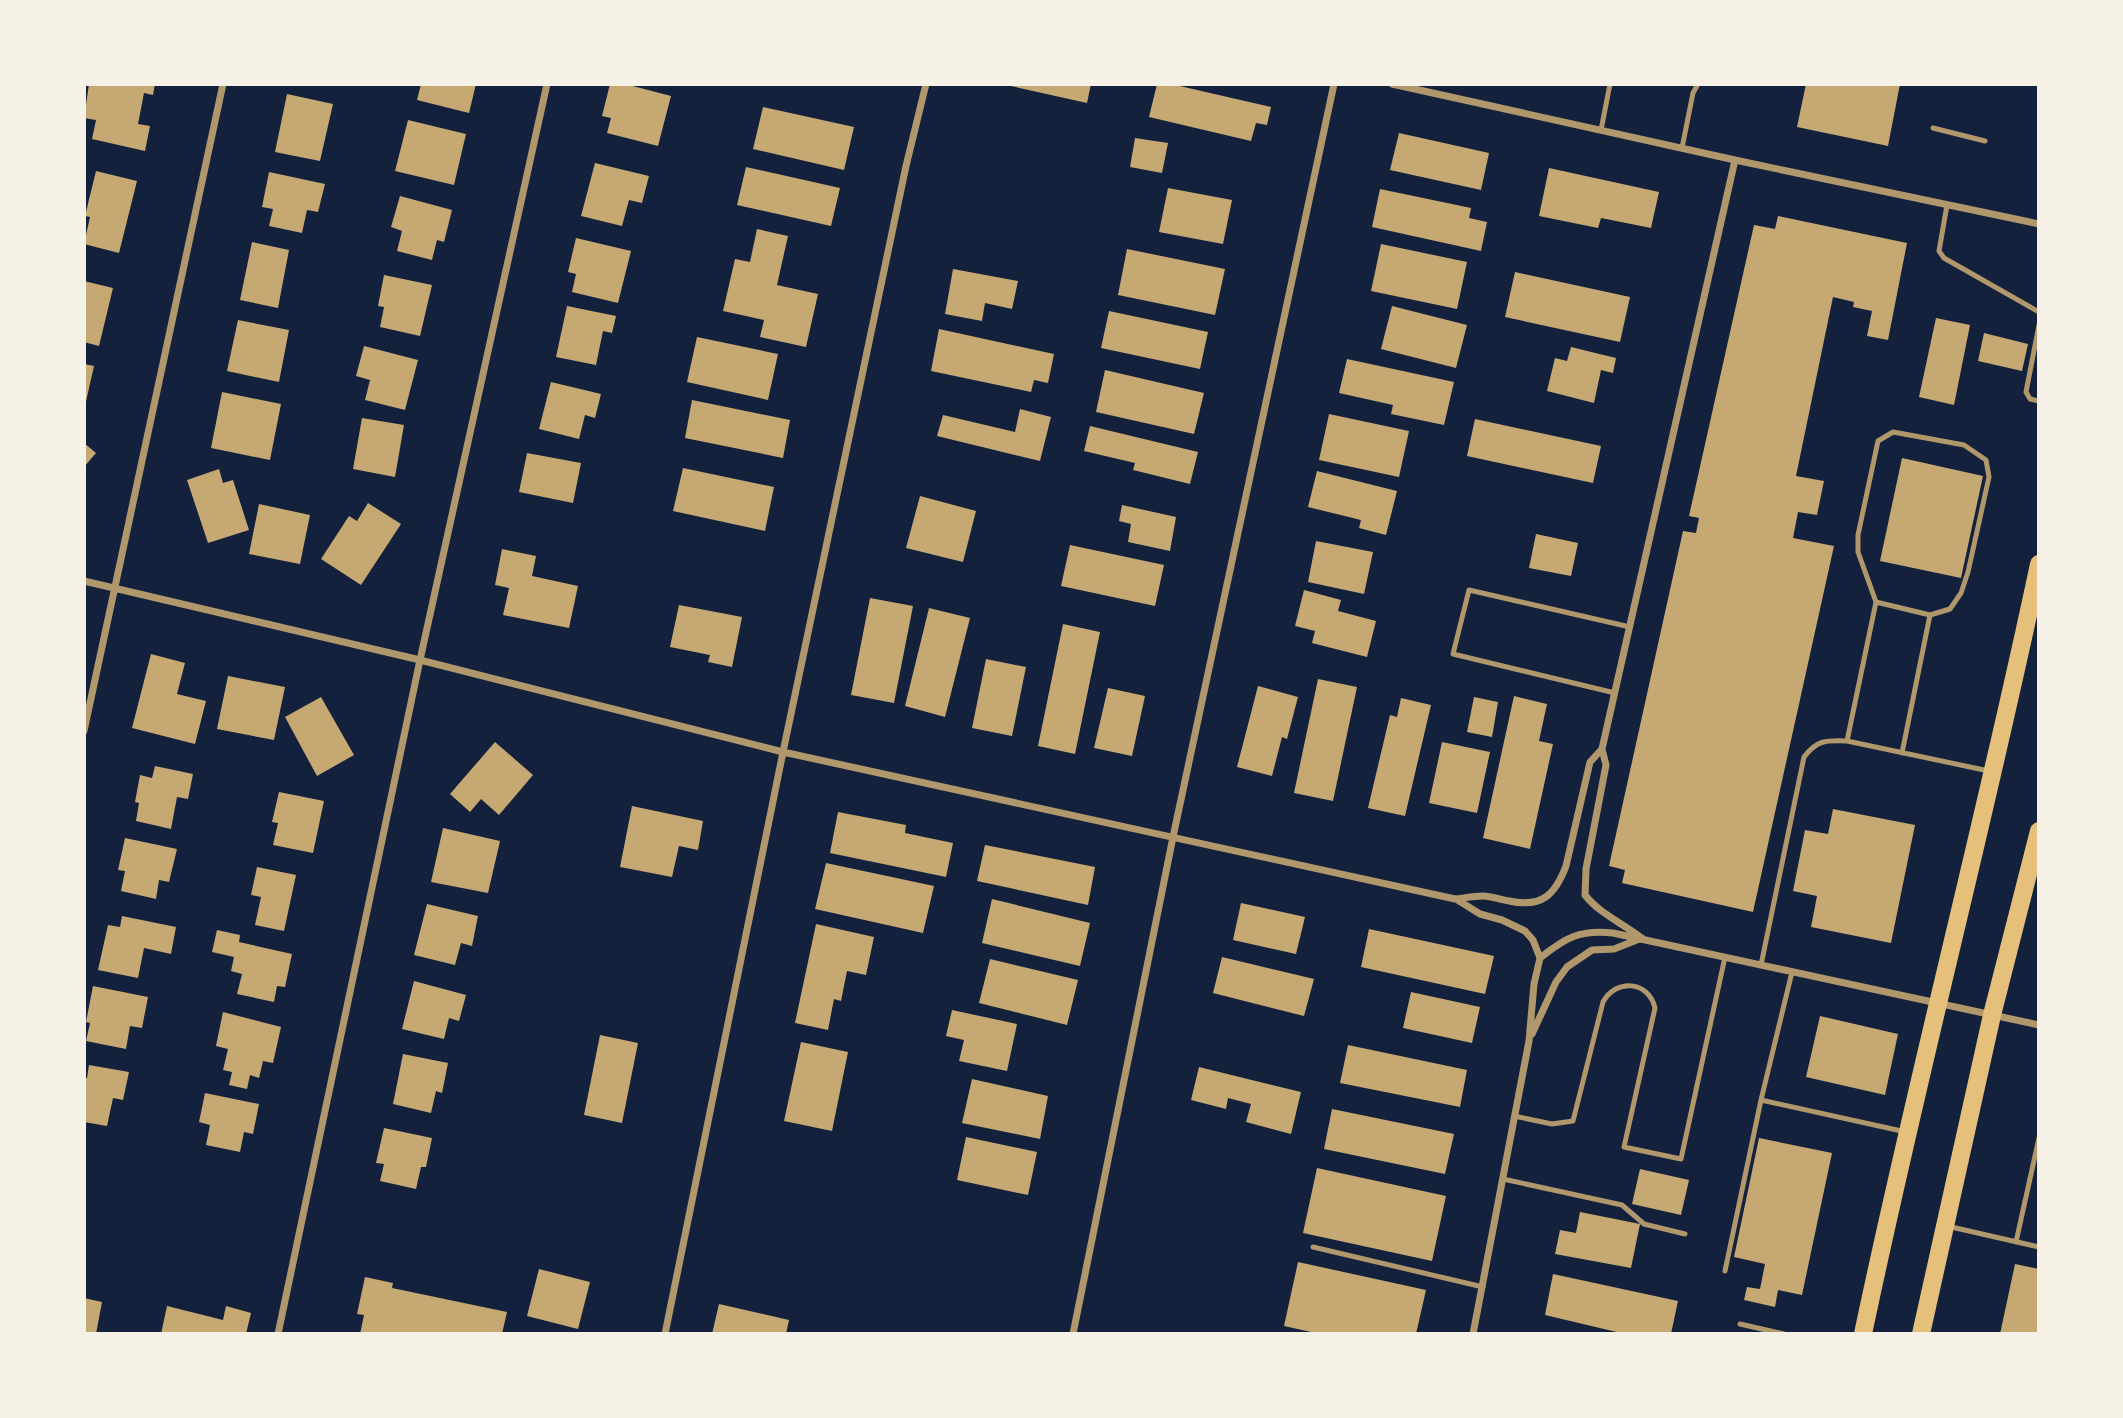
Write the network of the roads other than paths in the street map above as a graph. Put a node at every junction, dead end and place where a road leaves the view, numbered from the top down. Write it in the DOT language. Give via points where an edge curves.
graph roads {
  1 [pos="223,84"];
  2 [pos="547,84"];
  3 [pos="926,84"];
  4 [pos="1334,84"];
  5 [pos="1392,84"];
  6 [pos="1610,84"];
  7 [pos="1698,84"];
  8 [pos="1933,128"];
  9 [pos="1601,130"];
  10 [pos="1985,141"];
  11 [pos="1682,148"];
  12 [pos="1735,160"];
  13 [pos="1947,205"];
  14 [pos="2039,224"];
  15 [pos="2039,312"];
  16 [pos="2039,325"];
  17 [pos="2039,401"];
  18 [pos="2039,564"];
  19 [pos="84,581"];
  20 [pos="114,588"];
  21 [pos="1876,602"];
  22 [pos="1930,615"];
  23 [pos="1630,627"];
  24 [pos="420,660"];
  25 [pos="1616,693"];
  26 [pos="84,731"];
  27 [pos="1847,741"];
  28 [pos="1602,749"];
  29 [pos="783,752"];
  30 [pos="1902,753"];
  31 [pos="1994,772"];
  32 [pos="2039,831"];
  33 [pos="1173,837"];
  34 [pos="1455,899"];
  35 [pos="1642,938"];
  36 [pos="1725,957"];
  37 [pos="1540,958"];
  38 [pos="1760,965"];
  39 [pos="1793,972"];
  40 [pos="1937,1004"];
  41 [pos="1992,1015"];
  42 [pos="2039,1024"];
  43 [pos="1529,1041"];
  44 [pos="1761,1100"];
  45 [pos="1514,1116"];
  46 [pos="1907,1132"];
  47 [pos="2039,1138"];
  48 [pos="1503,1179"];
  49 [pos="1944,1226"];
  50 [pos="1685,1234"];
  51 [pos="2016,1242"];
  52 [pos="1313,1247"];
  53 [pos="2039,1247"];
  54 [pos="1725,1271"];
  55 [pos="1483,1287"];
  56 [pos="1740,1324"];
  57 [pos="278,1334"];
  58 [pos="665,1334"];
  59 [pos="1073,1334"];
  60 [pos="1473,1334"];
  61 [pos="1784,1334"];
  62 [pos="1863,1334"];
  63 [pos="1921,1334"];
  1 -- 20 [label="street"];
  2 -- 24 [label="street"];
  3 -- 29 [label="street"];
  4 -- 33 [label="street"];
  5 -- 9 [label="street"];
  6 -- 9 [label="lane"];
  7 -- 11 [label="lane"];
  8 -- 10 [label="lane"];
  9 -- 11 [label="street"];
  11 -- 12 [label="street"];
  12 -- 13 [label="street"];
  12 -- 23 [label="street"];
  13 -- 14 [label="street"];
  13 -- 15 [label="lane" via="1940,251 1944,258"];
  16 -- 17 [label="lane" via="2026,392"];
  18 -- 31 [label="main road"];
  19 -- 20 [label="street"];
  20 -- 24 [label="street"];
  20 -- 26 [label="street"];
  21 -- 22 [label="lane"];
  21 -- 22 [label="lane" via="1858,552 1858,535 1878,441 1893,432 1964,445 1986,460 1989,477 1961,593 1950,609"];
  21 -- 27 [label="lane"];
  22 -- 30 [label="lane"];
  23 -- 25 [label="street"];
  23 -- 25 [label="lane" via="1469,590 1453,654"];
  24 -- 29 [label="street"];
  24 -- 57 [label="street"];
  25 -- 28 [label="street"];
  27 -- 30 [label="lane"];
  27 -- 38 [label="lane" via="1821,742 1804,757"];
  28 -- 34 [label="street" via="1590,762 1561,880 1547,898 1526,904 1484,895"];
  28 -- 35 [label="street" via="1606,765 1585,895 1603,914"];
  29 -- 33 [label="street"];
  29 -- 58 [label="street"];
  30 -- 31 [label="lane"];
  31 -- 40 [label="main road"];
  32 -- 41 [label="main road"];
  33 -- 34 [label="street"];
  33 -- 59 [label="street"];
  34 -- 37 [label="street" via="1525,931"];
  35 -- 36 [label="street"];
  35 -- 37 [label="street" via="1600,931 1578,934"];
  35 -- 43 [label="street" via="1614,949 1592,950 1567,967"];
  36 -- 38 [label="street"];
  36 -- 45 [label="lane" via="1681,1159 1624,1147 1655,1008 1648,994 1632,985 1614,989 1603,1002 1573,1121 1552,1124"];
  37 -- 43 [label="street"];
  38 -- 39 [label="street"];
  39 -- 40 [label="street"];
  39 -- 44 [label="lane"];
  40 -- 41 [label="street"];
  40 -- 46 [label="main road"];
  41 -- 42 [label="street"];
  41 -- 49 [label="main road"];
  43 -- 45 [label="street"];
  44 -- 46 [label="lane"];
  44 -- 54 [label="lane"];
  45 -- 48 [label="street"];
  46 -- 62 [label="main road"];
  47 -- 51 [label="lane"];
  48 -- 50 [label="lane" via="1622,1205 1644,1224"];
  48 -- 55 [label="street"];
  49 -- 51 [label="lane"];
  49 -- 63 [label="main road"];
  51 -- 53 [label="lane"];
  52 -- 55 [label="lane"];
  55 -- 60 [label="street"];
  56 -- 61 [label="lane"];
}
